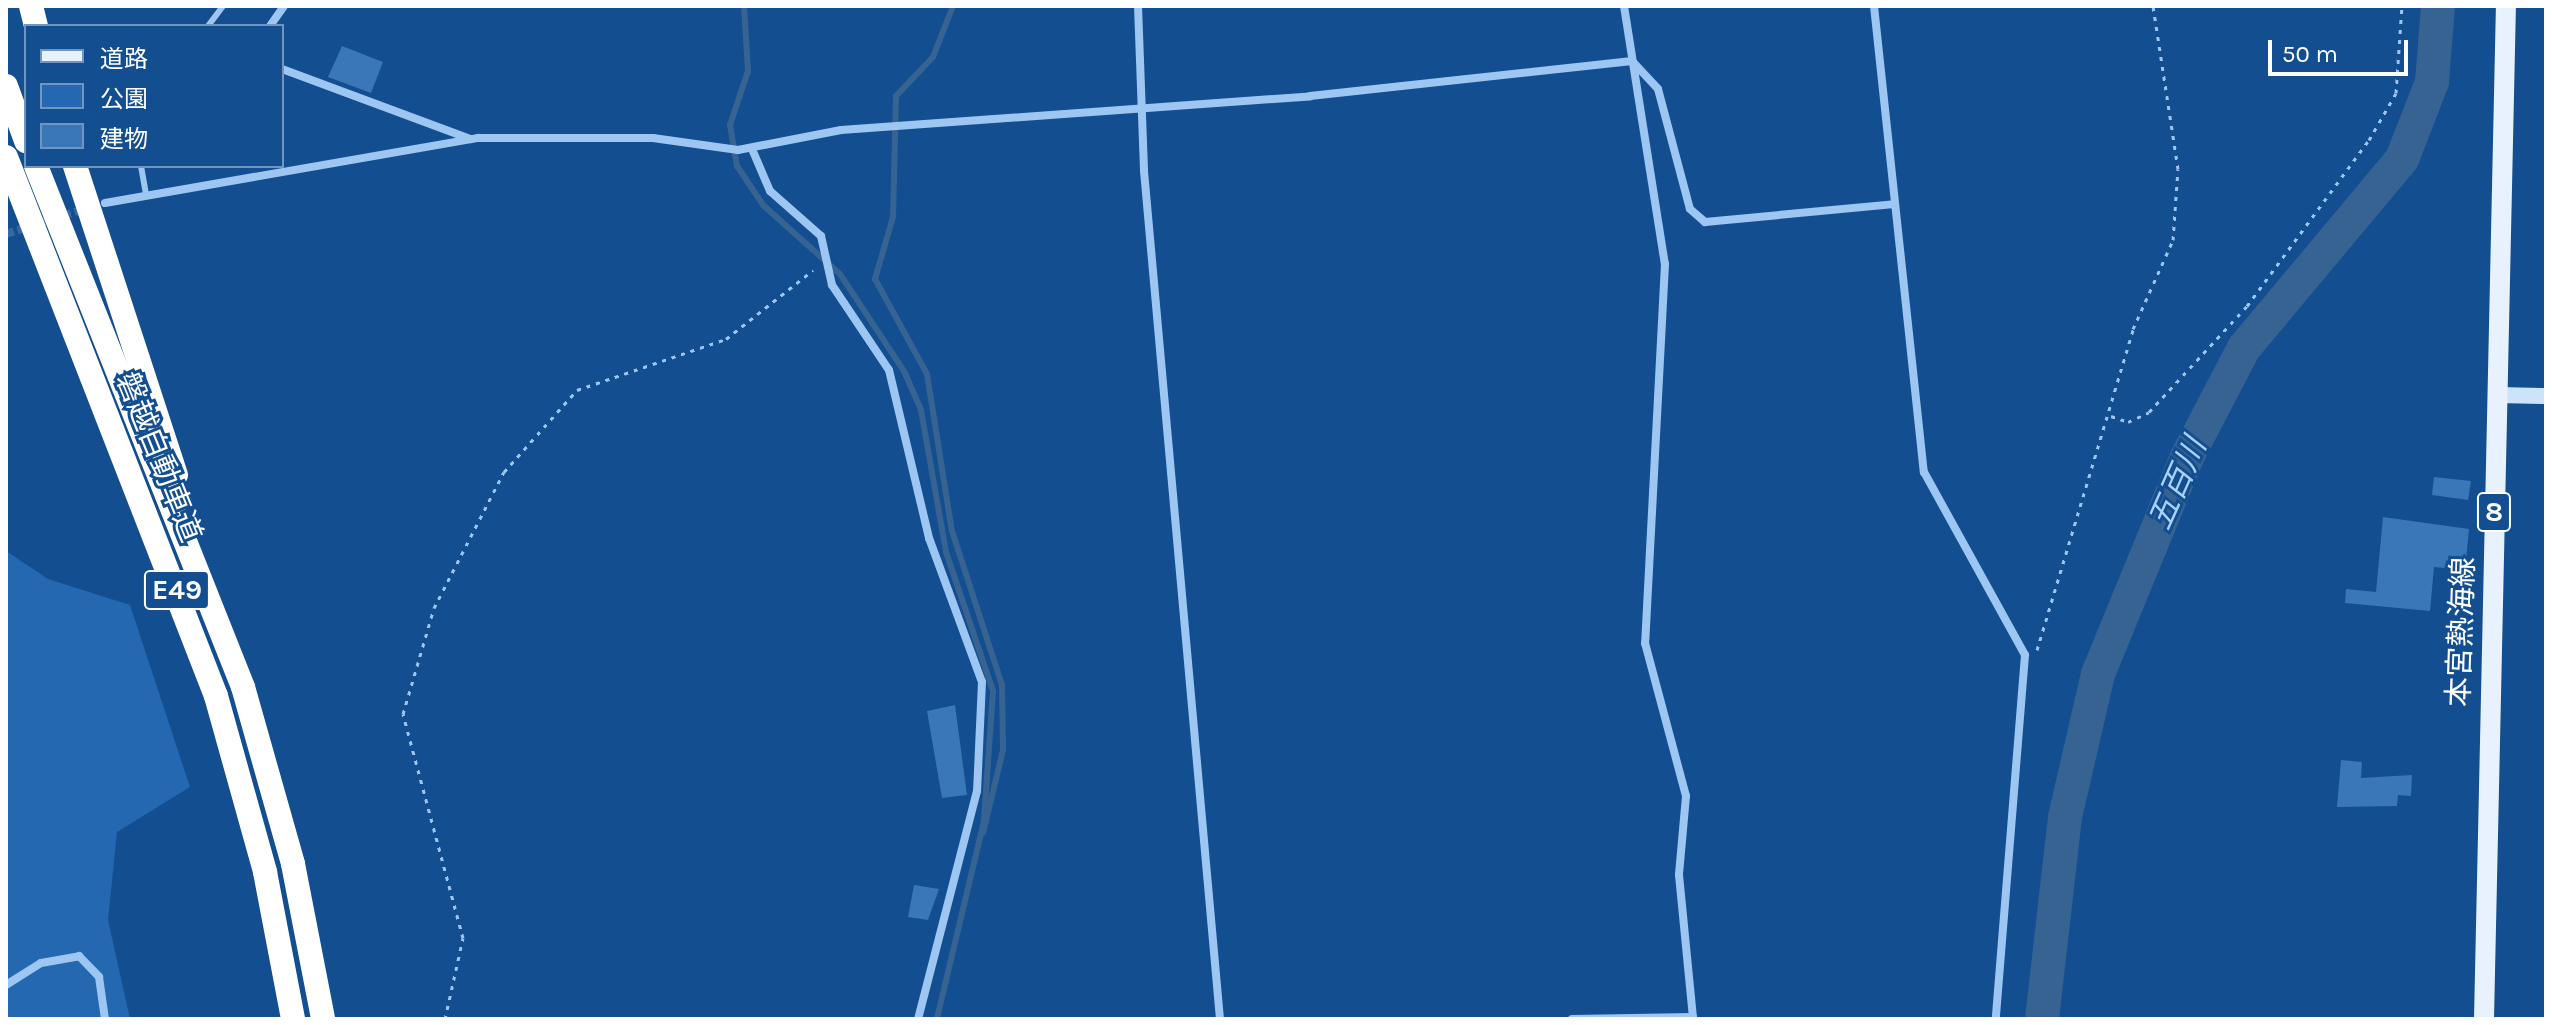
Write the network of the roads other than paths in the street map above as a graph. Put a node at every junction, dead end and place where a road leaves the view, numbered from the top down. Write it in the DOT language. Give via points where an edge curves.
graph roads {
  1 [pos="223,6"];
  2 [pos="284,6"];
  3 [pos="1138,6"];
  4 [pos="1624,6"];
  5 [pos="1874,6"];
  6 [pos="2506,6"];
  7 [pos="210,24"];
  8 [pos="271,24"];
  9 [pos="1632,61"];
  10 [pos="284,70"];
  11 [pos="6,86"];
  12 [pos="1145,110"];
  13 [pos="24,136"];
  14 [pos="471,139"];
  15 [pos="752,149"];
  16 [pos="8,165"];
  17 [pos="37,168"];
  18 [pos="76,168"];
  19 [pos="141,168"];
  20 [pos="146,195"];
  21 [pos="105,203"];
  22 [pos="1894,204"];
  23 [pos="2498,395"];
  24 [pos="2546,396"];
  25 [pos="203,574"];
  26 [pos="6,985"];
  27 [pos="1693,1018"];
  28 [pos="105,1019"];
  29 [pos="293,1019"];
  30 [pos="323,1019"];
  31 [pos="918,1019"];
  32 [pos="1220,1019"];
  33 [pos="1572,1019"];
  34 [pos="1996,1019"];
  35 [pos="2484,1019"];
  1 -- 7 [label="lane"];
  2 -- 8 [label="street"];
  3 -- 12 [label="street"];
  4 -- 9 [label="street"];
  5 -- 22 [label="street"];
  6 -- 23 [label="main road, 本宮熱海線 / 8"];
  9 -- 12 [label="street"];
  9 -- 22 [label="street" via="1658,89 1690,209 1705,222"];
  9 -- 27 [label="street" via="1665,264 1645,643 1686,796 1679,875"];
  10 -- 14 [label="street"];
  11 -- 13 [label="highway"];
  12 -- 15 [label="street" via="841,130"];
  12 -- 32 [label="street" via="1144,171"];
  14 -- 15 [label="street" via="653,138"];
  14 -- 20 [label="street"];
  15 -- 31 [label="street" via="770,191 821,236 823,262 889,370 929,538 976,651 985,702 977,791"];
  16 -- 29 [label="highway, 磐越自動車道 / E49" via="216,696 265,872"];
  17 -- 25 [label="highway, 磐越自動車道 / E49"];
  18 -- 25 [label="highway" via="161,417"];
  19 -- 20 [label="lane"];
  20 -- 21 [label="street"];
  22 -- 34 [label="street" via="1924,472 2026,661"];
  23 -- 24 [label="street"];
  23 -- 35 [label="main road, 本宮熱海線 / 8"];
  25 -- 30 [label="highway, 磐越自動車道 / E49" via="278,802"];
  26 -- 28 [label="street" via="41,963 79,956 99,977"];
  27 -- 33 [label="street"];
}
